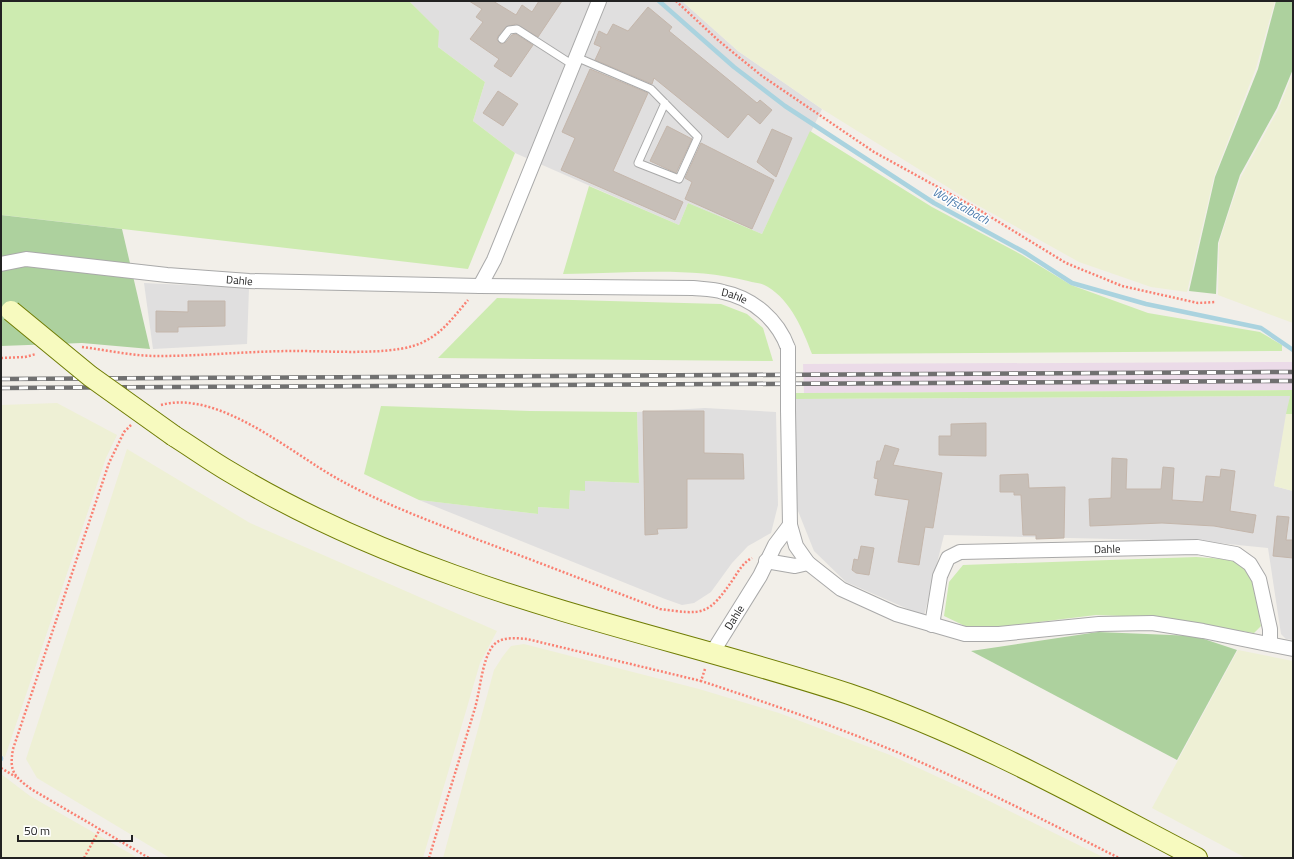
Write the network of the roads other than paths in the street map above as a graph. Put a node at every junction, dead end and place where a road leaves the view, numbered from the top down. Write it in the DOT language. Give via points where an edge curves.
graph roads {
  1 [pos="598,1"];
  2 [pos="502,39"];
  3 [pos="575,61"];
  4 [pos="665,103"];
  5 [pos="1,264"];
  6 [pos="480,286"];
  7 [pos="6,306"];
  8 [pos="790,525"];
  9 [pos="766,560"];
  10 [pos="808,563"];
  11 [pos="932,625"];
  12 [pos="1270,644"];
  13 [pos="1293,649"];
  14 [pos="712,653"];
  15 [pos="1197,858"];
  1 -- 3 [label="street"];
  2 -- 3 [label="lane" via="508,30 517,29"];
  3 -- 4 [label="lane" via="651,89"];
  3 -- 6 [label="street" via="494,260"];
  4 -- 4 [label="lane" via="698,137 679,179 638,163"];
  5 -- 6 [label="street, Dahle" via="26,259 167,275 249,281"];
  6 -- 8 [label="street, Dahle, bridge" via="693,288 724,292 751,303 770,318 783,334 788,348"];
  7 -- 14 [label="main road, bridge" via="90,376 174,436 263,491 343,530 445,572 534,602"];
  8 -- 9 [label="street, Dahle"];
  8 -- 10 [label="street, Dahle" via="796,546"];
  9 -- 10 [label="street" via="795,566"];
  9 -- 14 [label="street, Dahle" via="760,576"];
  10 -- 11 [label="street, Dahle" via="841,589 896,614"];
  11 -- 12 [label="street, Dahle" via="965,634 999,634 1098,624 1152,623"];
  11 -- 12 [label="street, Dahle" via="940,576 948,558 960,552 1198,548 1236,554 1250,564 1259,579 1270,629"];
  12 -- 13 [label="street, Dahle"];
  14 -- 15 [label="main road" via="852,695 919,721 994,754"];
}
